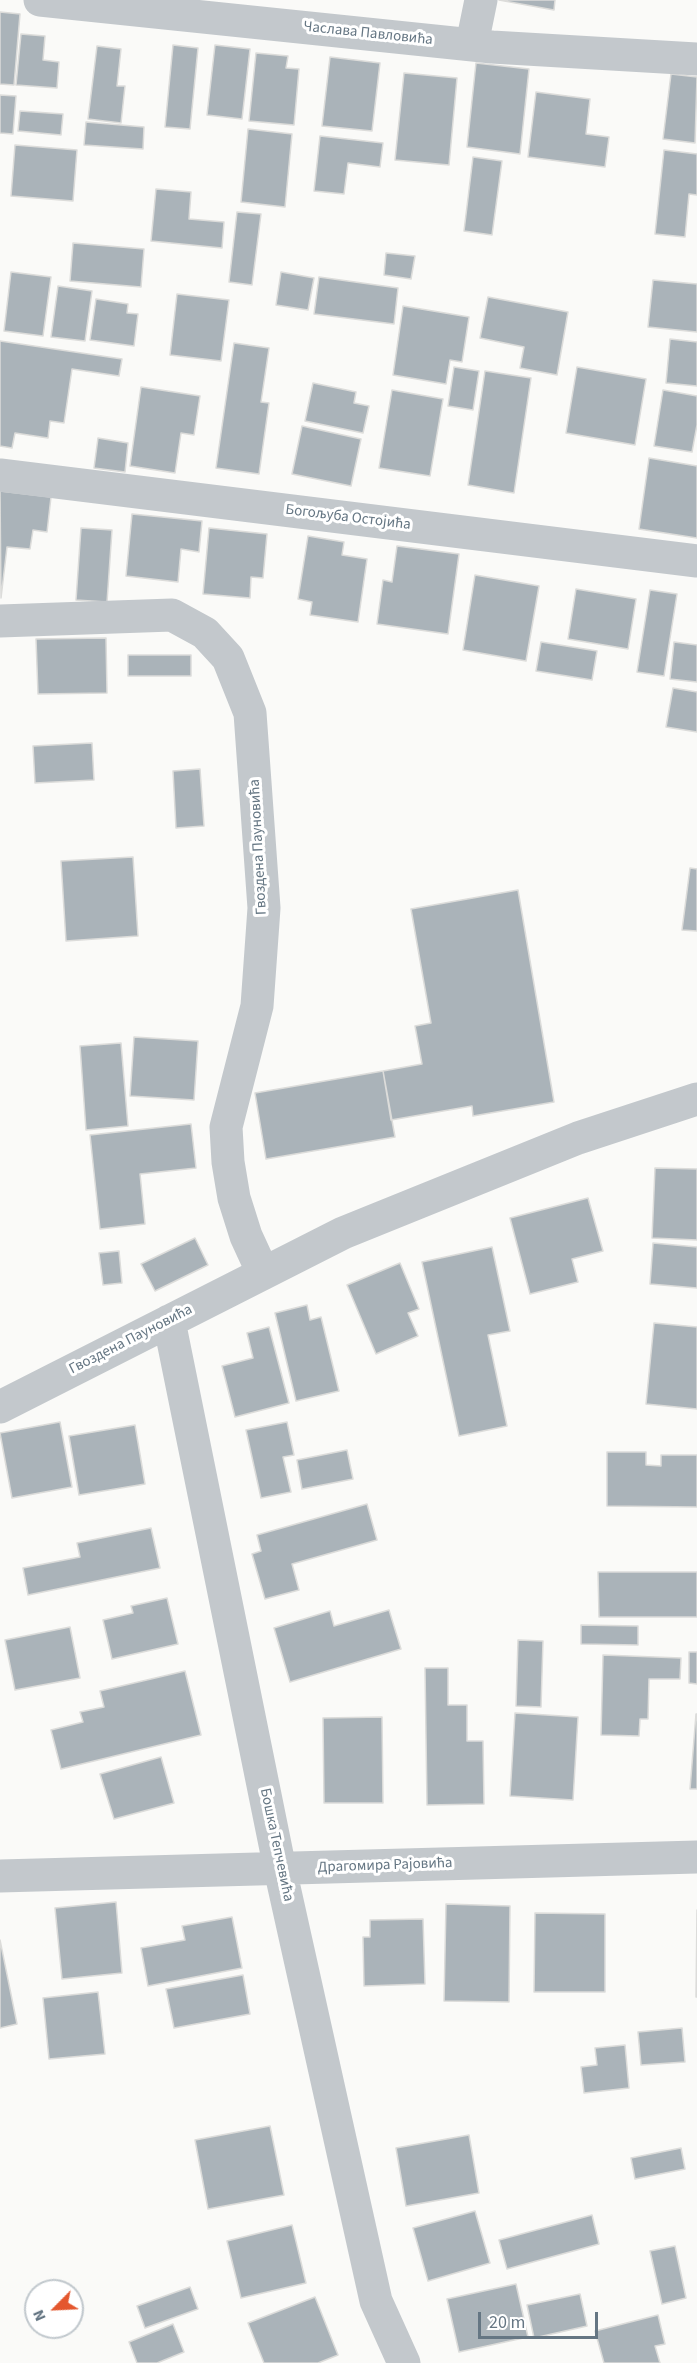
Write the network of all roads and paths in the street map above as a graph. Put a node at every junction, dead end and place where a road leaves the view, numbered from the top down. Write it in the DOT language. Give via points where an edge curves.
graph roads {
  1 [pos="40,0"];
  2 [pos="481,0"];
  3 [pos="472,44"];
  4 [pos="697,59"];
  5 [pos="0,476"];
  6 [pos="697,561"];
  7 [pos="0,621"];
  8 [pos="697,1099"];
  9 [pos="263,1273"];
  10 [pos="169,1321"];
  11 [pos="0,1407"];
  12 [pos="697,1857"];
  13 [pos="280,1869"];
  14 [pos="0,1876"];
  15 [pos="402,2362"];
  1 -- 3 [label="street, Часлава Павловића"];
  2 -- 3 [label="street"];
  3 -- 4 [label="street, Часлава Павловића"];
  5 -- 6 [label="street, Богољуба Остојића"];
  7 -- 9 [label="street, Гвоздена Пауновића" via="172,615 205,633 228,658 250,713 264,908 257,1006 226,1127 234,1198"];
  8 -- 9 [label="street, Гвоздена Пауновића" via="546,1151 343,1233"];
  9 -- 10 [label="street, Гвоздена Пауновића"];
  10 -- 11 [label="street, Гвоздена Пауновића"];
  10 -- 13 [label="street, Бошка Тепчевића"];
  12 -- 13 [label="street, Драгомира Рајовића"];
  13 -- 14 [label="street, Драгомира Рајовића"];
  13 -- 15 [label="street, Бошка Тепчевића" via="376,2301"];
}
